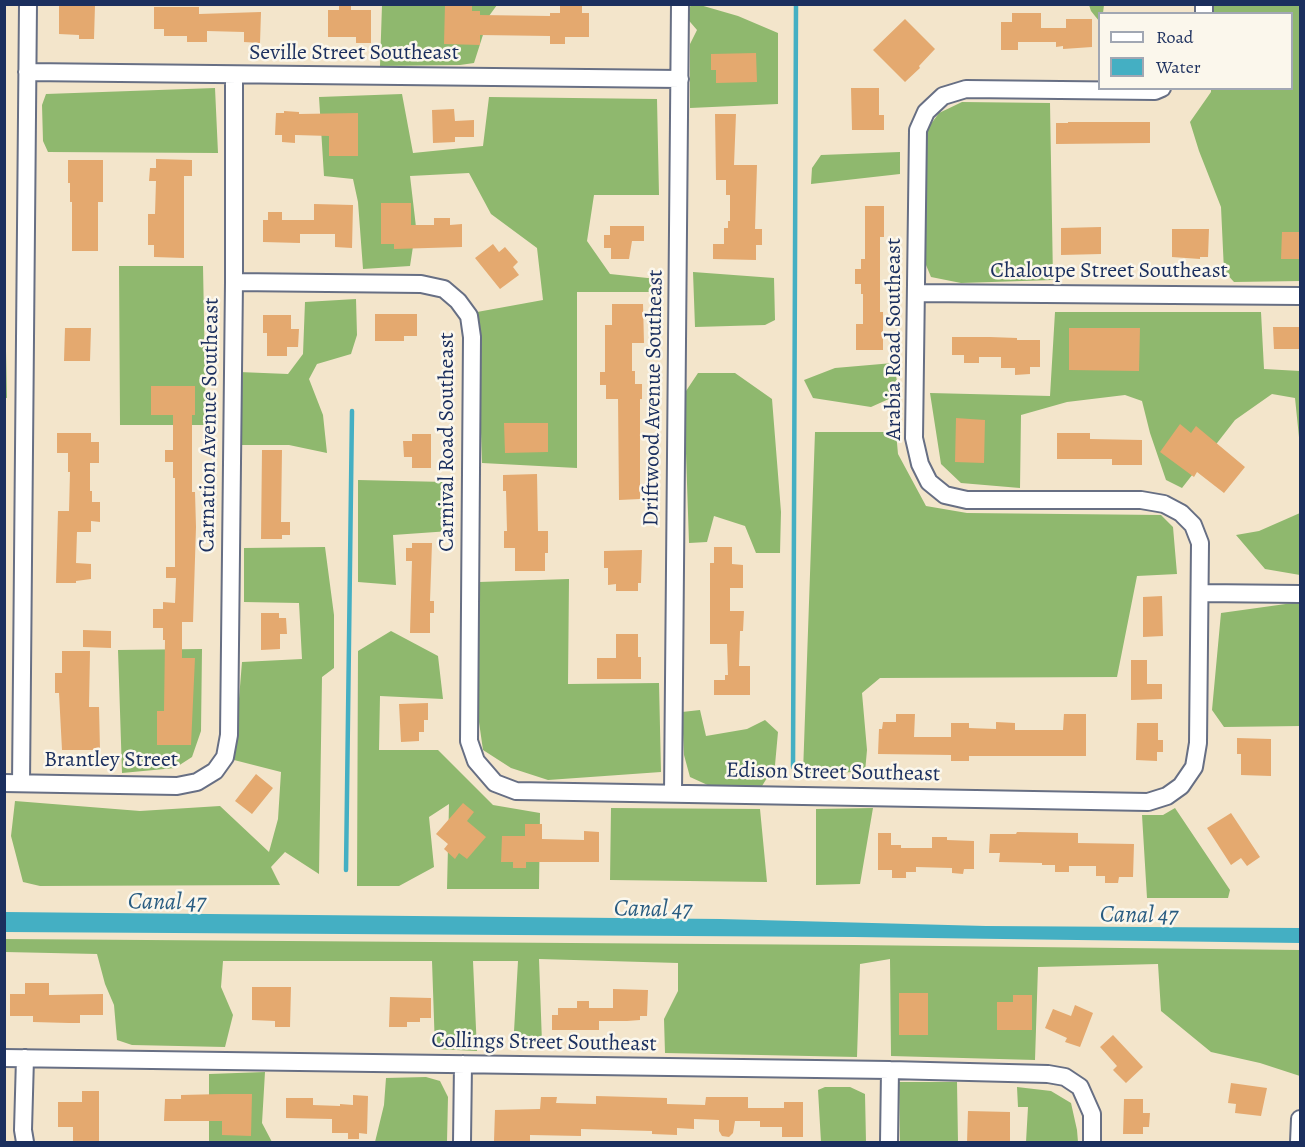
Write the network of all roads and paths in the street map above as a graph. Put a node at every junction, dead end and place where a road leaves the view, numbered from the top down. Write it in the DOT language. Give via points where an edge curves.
graph roads {
  1 [pos="28,4"];
  2 [pos="680,4"];
  3 [pos="27,72"];
  4 [pos="234,75"];
  5 [pos="680,79"];
  6 [pos="1157,90"];
  7 [pos="234,282"];
  8 [pos="917,293"];
  9 [pos="1300,296"];
  10 [pos="1201,593"];
  11 [pos="1300,594"];
  12 [pos="215,771"];
  13 [pos="486,774"];
  14 [pos="13,783"];
  15 [pos="1181,786"];
  16 [pos="673,793"];
  17 [pos="4,1058"];
  18 [pos="25,1058"];
  19 [pos="463,1064"];
  20 [pos="890,1070"];
  21 [pos="1300,1119"];
  22 [pos="25,1143"];
  23 [pos="462,1143"];
  24 [pos="889,1143"];
  25 [pos="1092,1143"];
  26 [pos="1299,1143"];
  1 -- 3 [label="street"];
  2 -- 5 [label="street, Driftwood Avenue Southeast"];
  3 -- 4 [label="street, Seville Street Southeast"];
  3 -- 14 [label="street"];
  4 -- 5 [label="street, Seville Street Southeast"];
  4 -- 7 [label="street, Carnation Avenue Southeast"];
  5 -- 16 [label="street, Driftwood Avenue Southeast"];
  6 -- 8 [label="street, Arabia Road Southeast" via="966,89 944,96 926,112 918,130"];
  7 -- 12 [label="street, Carnation Avenue Southeast" via="229,735 225,757"];
  7 -- 13 [label="street, Carnival Road Southeast" via="421,284 444,289 469,316 469,741"];
  8 -- 9 [label="street, Chaloupe Street Southeast"];
  8 -- 10 [label="street, Arabia Road Southeast" via="914,438 929,482 945,495 967,500 1141,500 1164,504 1193,525 1200,543"];
  10 -- 11 [label="street"];
  10 -- 15 [label="street, Arabia Road Southeast" via="1198,742 1194,767"];
  12 -- 14 [label="street, Brantley Street" via="197,782 177,786"];
  13 -- 16 [label="street, Edison Street Southeast" via="495,783 516,791"];
  15 -- 16 [label="street, Edison Street Southeast" via="1148,802"];
  17 -- 18 [label="street, Collings Street Southeast"];
  18 -- 19 [label="street, Collings Street Southeast"];
  18 -- 22 [label="street"];
  19 -- 20 [label="street, Collings Street Southeast"];
  19 -- 23 [label="street"];
  20 -- 24 [label="street"];
  20 -- 25 [label="street, Collings Street Southeast" via="1065,1077 1080,1087 1092,1114"];
  21 -- 26 [label="street"];
}
